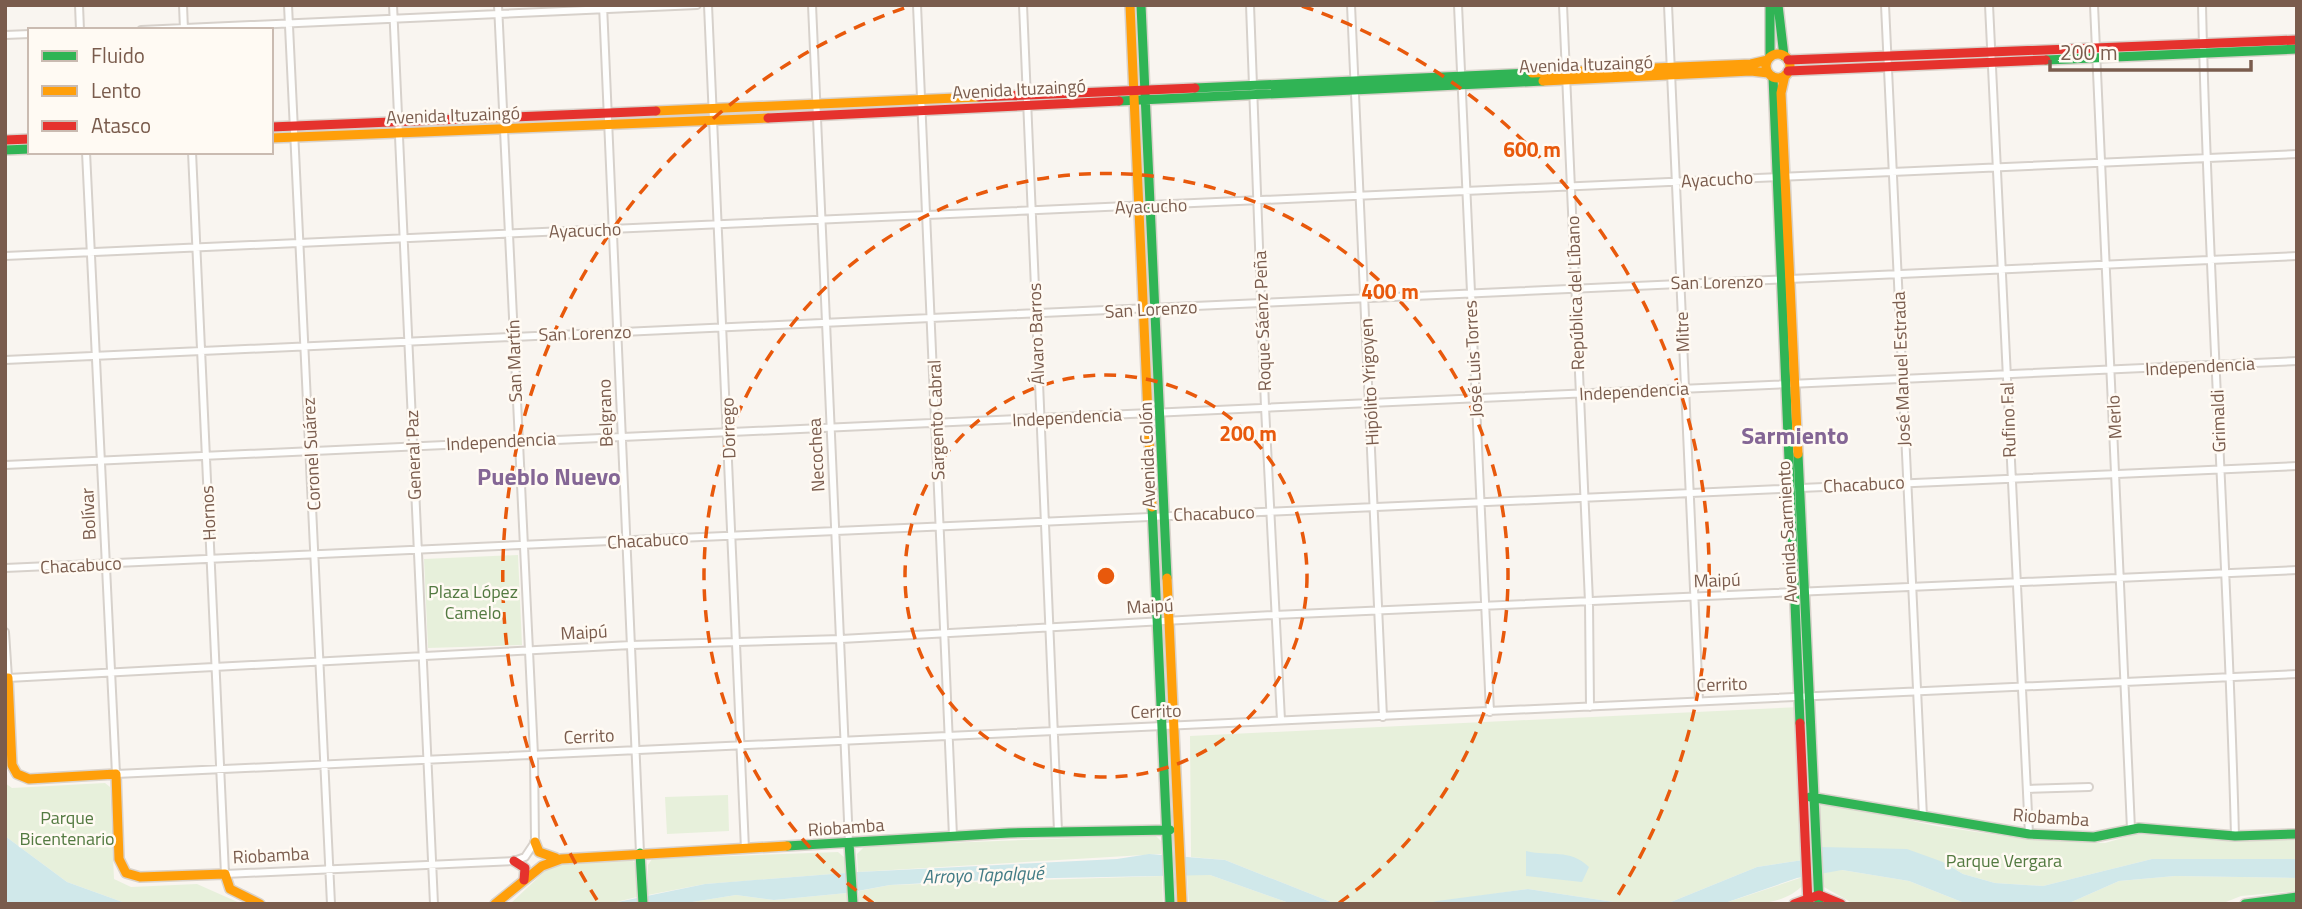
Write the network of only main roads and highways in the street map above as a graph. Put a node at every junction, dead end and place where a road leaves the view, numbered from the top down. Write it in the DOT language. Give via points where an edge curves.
graph roads {
  1 [pos="1130,5"];
  2 [pos="1141,5"];
  3 [pos="1770,5"];
  4 [pos="1778,5"];
  5 [pos="2297,40"];
  6 [pos="2203,48"];
  7 [pos="2297,49"];
  8 [pos="1769,58"];
  9 [pos="1786,58"];
  10 [pos="1887,61"];
  11 [pos="1670,72"];
  12 [pos="1786,73"];
  13 [pos="1771,75"];
  14 [pos="1140,95"];
  15 [pos="273,127"];
  16 [pos="273,138"];
  17 [pos="28,139"];
  18 [pos="5,141"];
  19 [pos="28,149"];
  20 [pos="5,150"];
  21 [pos="1782,176"];
  22 [pos="1796,487"];
  23 [pos="7,678"];
  24 [pos="1806,698"];
  25 [pos="116,774"];
  26 [pos="1810,797"];
  27 [pos="1166,830"];
  28 [pos="1178,830"];
  29 [pos="2297,834"];
  30 [pos="535,842"];
  31 [pos="849,843"];
  32 [pos="640,853"];
  33 [pos="561,859"];
  34 [pos="514,861"];
  35 [pos="126,873"];
  36 [pos="524,880"];
  37 [pos="1819,895"];
  38 [pos="2297,897"];
  39 [pos="853,899"];
  40 [pos="1808,901"];
  41 [pos="260,904"];
  42 [pos="495,904"];
  43 [pos="643,904"];
  44 [pos="1170,904"];
  45 [pos="1182,904"];
  46 [pos="1794,904"];
  47 [pos="1842,904"];
  48 [pos="2245,904"];
  1 -- 14 [label="main road, Avenida Colón"];
  2 -- 14 [label="main road, Avenida Colón"];
  3 -- 8 [label="main road"];
  4 -- 9 [label="main road"];
  5 -- 6 [label="main road"];
  6 -- 7 [label="main road"];
  6 -- 10 [label="main road"];
  8 -- 9 [label="main road, Avenida Ituzaingó"];
  8 -- 11 [label="main road, Avenida Ituzaingó"];
  8 -- 13 [label="main road, Avenida Sarmiento"];
  9 -- 10 [label="main road"];
  9 -- 12 [label="main road, Avenida Sarmiento"];
  10 -- 12 [label="main road"];
  11 -- 13 [label="main road, Avenida Ituzaingó"];
  11 -- 14 [label="main road, Avenida Ituzaingó"];
  12 -- 13 [label="main road, Avenida Ituzaingó"];
  12 -- 21 [label="main road, Avenida Sarmiento" via="1781,93"];
  13 -- 21 [label="main road, Avenida Sarmiento"];
  14 -- 15 [label="main road, Avenida Ituzaingó" via="1027,94"];
  14 -- 16 [label="main road, Avenida Ituzaingó" via="817,116"];
  14 -- 27 [label="main road, Avenida Colón" via="1138,207"];
  14 -- 28 [label="main road, Avenida Colón" via="1162,413"];
  17 -- 18 [label="main road"];
  19 -- 20 [label="main road"];
  21 -- 22 [label="main road, Avenida Sarmiento"];
  22 -- 24 [label="main road, Avenida Sarmiento" via="1807,593"];
  22 -- 24 [label="main road, Avenida Sarmiento" via="1795,593"];
  23 -- 25 [label="main road, Cerrito" via="12,765 17,774 29,779"];
  24 -- 26 [label="main road, Avenida Sarmiento"];
  25 -- 35 [label="main road, Bolívar" via="119,859"];
  26 -- 29 [label="main road, Riobamba" via="2029,834 2094,837 2132,829 2235,836"];
  26 -- 37 [label="main road, Avenida Sarmiento" via="1816,812"];
  26 -- 40 [label="main road, Avenida Sarmiento" via="1805,814"];
  27 -- 28 [label="main road, Riobamba"];
  27 -- 31 [label="main road, Riobamba" via="953,835"];
  27 -- 44 [label="main road, Avenida Colón"];
  28 -- 45 [label="main road, Avenida Colón"];
  30 -- 33 [label="main road" via="540,852"];
  31 -- 32 [label="main road, Riobamba"];
  31 -- 39 [label="main road, Necochea"];
  32 -- 33 [label="main road, Riobamba"];
  32 -- 43 [label="main road, Belgrano"];
  33 -- 36 [label="main road, Riobamba" via="538,867"];
  34 -- 36 [label="main road" via="525,867"];
  35 -- 41 [label="main road, Riobamba" via="140,877 225,874 230,889"];
  36 -- 42 [label="main road, Riobamba"];
  37 -- 40 [label="main road"];
  37 -- 47 [label="main road"];
  38 -- 48 [label="main road"];
  40 -- 46 [label="main road"];
}
